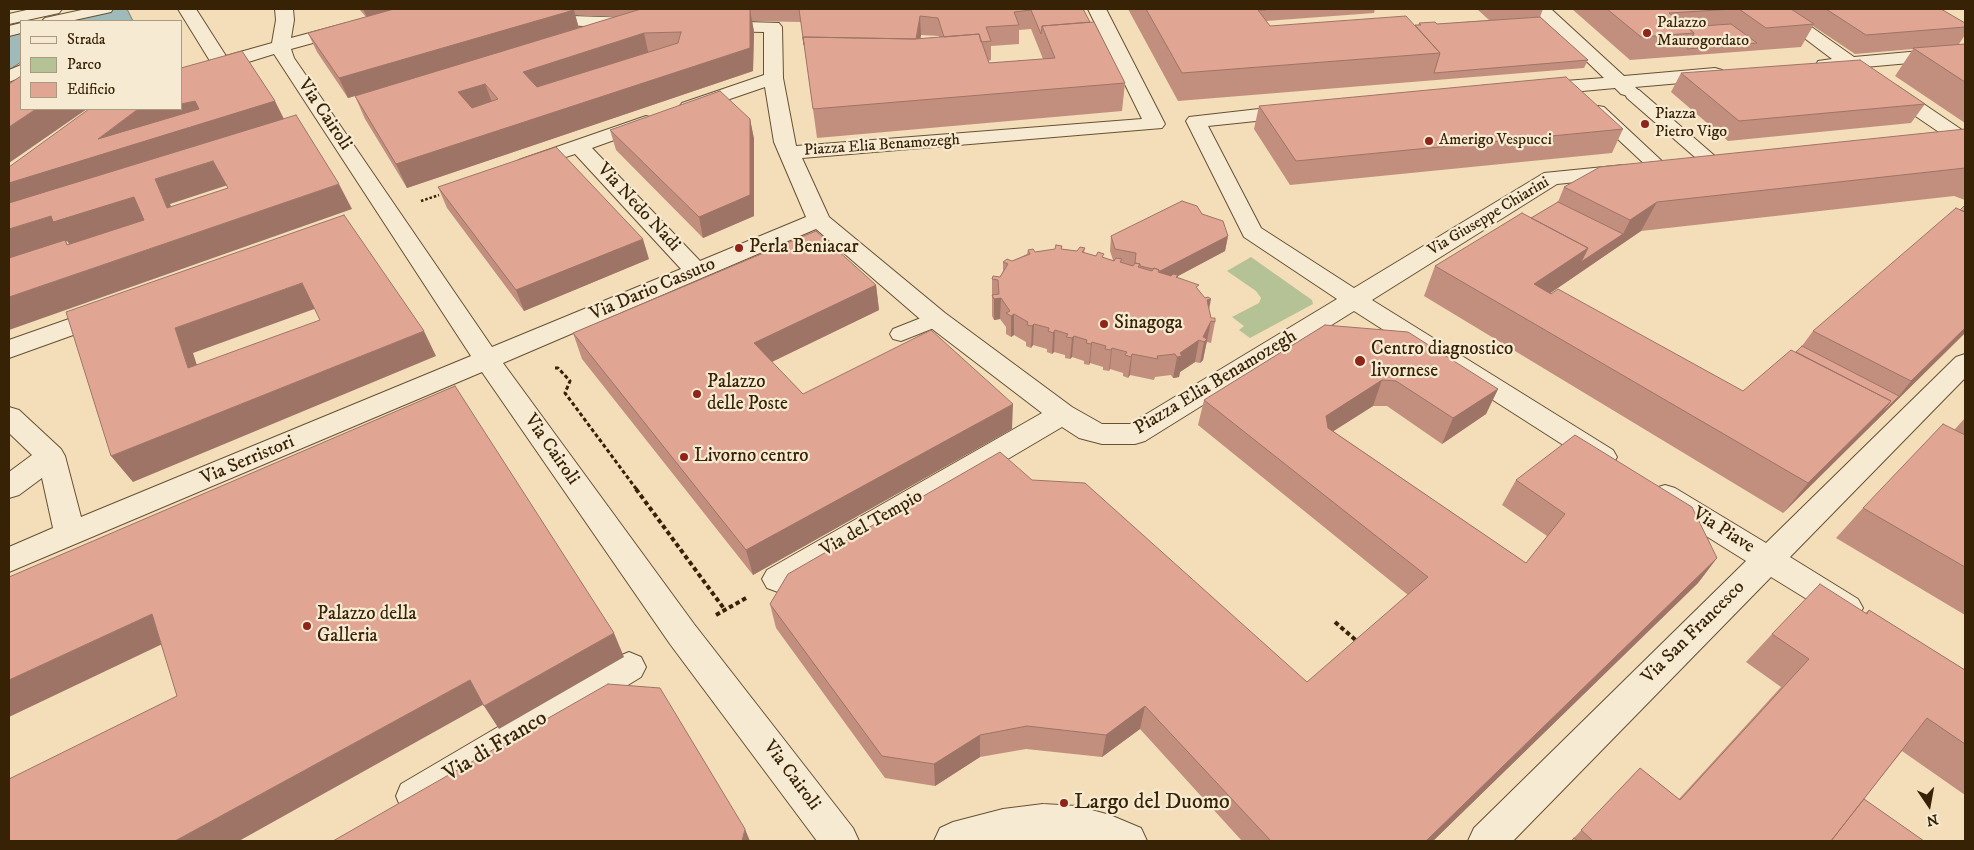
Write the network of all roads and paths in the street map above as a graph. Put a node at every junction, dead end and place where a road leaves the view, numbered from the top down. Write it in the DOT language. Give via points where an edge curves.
graph roads {
  1 [pos="53,9"];
  2 [pos="106,9"];
  3 [pos="284,9"];
  4 [pos="1097,9"];
  5 [pos="1541,9"];
  6 [pos="1775,9"];
  7 [pos="9,19"];
  8 [pos="526,19"];
  9 [pos="55,20"];
  10 [pos="189,20"];
  11 [pos="634,23"];
  12 [pos="364,24"];
  13 [pos="654,24"];
  14 [pos="694,25"];
  15 [pos="587,38"];
  16 [pos="281,46"];
  17 [pos="1965,54"];
  18 [pos="221,62"];
  19 [pos="1850,63"];
  20 [pos="1802,66"];
  21 [pos="20,71"];
  22 [pos="1735,72"];
  23 [pos="9,77"];
  24 [pos="182,77"];
  25 [pos="773,78"];
  26 [pos="1571,86"];
  27 [pos="1626,88"];
  28 [pos="1524,90"];
  29 [pos="1310,109"];
  30 [pos="1965,140"];
  31 [pos="1934,142"];
  32 [pos="579,146"];
  33 [pos="786,148"];
  34 [pos="1720,160"];
  35 [pos="1673,165"];
  36 [pos="504,172"];
  37 [pos="819,220"];
  38 [pos="696,271"];
  39 [pos="1355,299"];
  40 [pos="129,306"];
  41 [pos="936,319"];
  42 [pos="901,334"];
  43 [pos="9,349"];
  44 [pos="487,360"];
  45 [pos="1965,362"];
  46 [pos="1062,414"];
  47 [pos="9,417"];
  48 [pos="51,456"];
  49 [pos="9,487"];
  50 [pos="70,535"];
  51 [pos="9,560"];
  52 [pos="1769,560"];
  53 [pos="778,579"];
  54 [pos="1867,621"];
  55 [pos="1334,622"];
  56 [pos="682,634"];
  57 [pos="1363,646"];
  58 [pos="629,667"];
  59 [pos="389,810"];
  60 [pos="840,841"];
  61 [pos="953,841"];
  62 [pos="1128,841"];
  63 [pos="1487,841"];
  1 -- 7 [label="street"];
  2 -- 9 [label="lane"];
  3 -- 16 [label="street"];
  4 -- 33 [label="street, Piazza Elia Benamozegh" via="1155,124"];
  5 -- 27 [label="street"];
  6 -- 19 [label="street"];
  8 -- 11 [label="street"];
  10 -- 18 [label="street"];
  11 -- 13 [label="street"];
  11 -- 15 [label="street"];
  12 -- 16 [label="street"];
  14 -- 25 [label="street" via="773,27"];
  16 -- 18 [label="street"];
  16 -- 44 [label="street, Via Cairoli" via="285,58"];
  17 -- 19 [label="street"];
  18 -- 24 [label="street"];
  19 -- 20 [label="street"];
  19 -- 30 [label="street"];
  21 -- 23 [label="lane"];
  22 -- 27 [label="street"];
  25 -- 32 [label="street"];
  25 -- 33 [label="street"];
  26 -- 27 [label="street"];
  26 -- 28 [label="street"];
  26 -- 35 [label="lane"];
  27 -- 34 [label="lane"];
  29 -- 39 [label="street" via="1196,121 1252,232"];
  30 -- 31 [label="street"];
  32 -- 36 [label="street"];
  32 -- 38 [label="street, Via Nedo Nadi"];
  33 -- 37 [label="street, Piazza Elia Benamozegh"];
  34 -- 35 [label="street, Via Giuseppe Chiarini"];
  35 -- 39 [label="street, Via Giuseppe Chiarini" via="1552,178"];
  37 -- 38 [label="street, Via Dario Cassuto"];
  37 -- 41 [label="street, Piazza Elia Benamozegh"];
  38 -- 44 [label="street, Via Dario Cassuto"];
  39 -- 46 [label="street, Piazza Elia Benamozegh" via="1135,434 1089,431"];
  39 -- 52 [label="street, Via Piave"];
  40 -- 43 [label="street"];
  41 -- 42 [label="lane"];
  41 -- 46 [label="street, Piazza Elia Benamozegh"];
  44 -- 50 [label="street, Via Serristori"];
  44 -- 56 [label="street, Via Cairoli"];
  45 -- 52 [label="street, Via San Francesco"];
  46 -- 53 [label="street, Via del Tempio"];
  47 -- 48 [label="street"];
  48 -- 49 [label="street"];
  48 -- 50 [label="street"];
  50 -- 51 [label="street, Via Serristori"];
  52 -- 54 [label="street, Via Piave"];
  52 -- 63 [label="street, Via San Francesco"];
  53 -- 56 [label="path"];
  55 -- 57 [label="path"];
  56 -- 60 [label="street, Via Cairoli"];
  58 -- 59 [label="street, Via di Franco"];
  61 -- 62 [label="street" via="1003,827 1043,822 1076,824"];
}
